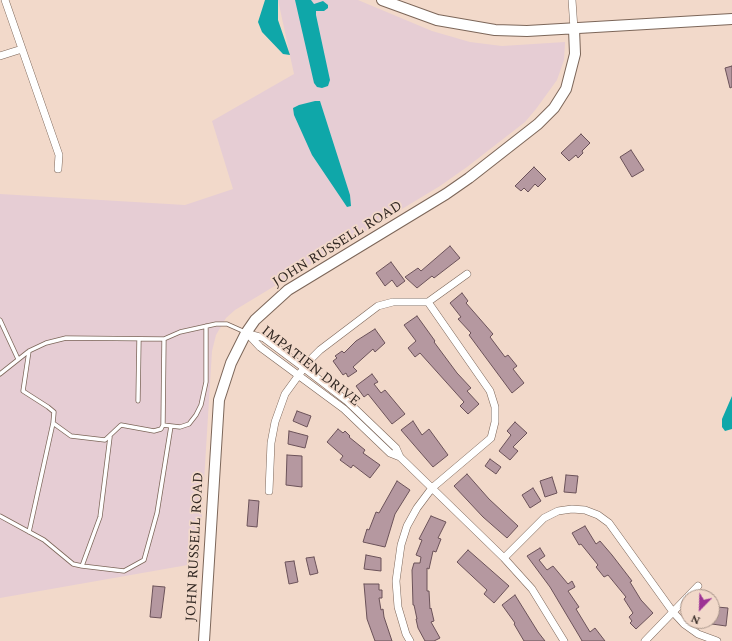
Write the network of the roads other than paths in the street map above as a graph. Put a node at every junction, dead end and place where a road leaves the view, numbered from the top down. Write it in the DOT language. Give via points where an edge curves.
graph roads {
  1 [pos="5,0"];
  2 [pos="382,0"];
  3 [pos="572,0"];
  4 [pos="732,19"];
  5 [pos="574,29"];
  6 [pos="22,49"];
  7 [pos="0,56"];
  8 [pos="58,169"];
  9 [pos="467,274"];
  10 [pos="428,302"];
  11 [pos="0,320"];
  12 [pos="206,326"];
  13 [pos="246,333"];
  14 [pos="139,339"];
  15 [pos="164,339"];
  16 [pos="29,351"];
  17 [pos="18,359"];
  18 [pos="304,368"];
  19 [pos="0,374"];
  20 [pos="298,375"];
  21 [pos="138,401"];
  22 [pos="53,423"];
  23 [pos="163,425"];
  24 [pos="171,426"];
  25 [pos="110,437"];
  26 [pos="400,457"];
  27 [pos="432,488"];
  28 [pos="269,491"];
  29 [pos="0,516"];
  30 [pos="30,532"];
  31 [pos="504,558"];
  32 [pos="82,566"];
  33 [pos="698,586"];
  34 [pos="673,612"];
  35 [pos="204,641"];
  36 [pos="410,641"];
  37 [pos="564,641"];
  38 [pos="646,641"];
  39 [pos="717,641"];
  1 -- 6 [label="street"];
  2 -- 5 [label="street" via="437,20 476,28 527,31"];
  3 -- 5 [label="street, JOHN RUSSELL ROAD"];
  4 -- 5 [label="street"];
  5 -- 13 [label="street, JOHN RUSSELL ROAD" via="575,54 566,89 554,108 538,124 446,194 288,290 255,320"];
  6 -- 7 [label="street"];
  6 -- 8 [label="street" via="59,155"];
  9 -- 10 [label="street"];
  10 -- 18 [label="street" via="393,302 378,306 320,350"];
  10 -- 27 [label="street" via="490,391 495,407 491,438"];
  11 -- 17 [label="lane"];
  12 -- 13 [label="lane" via="228,324"];
  12 -- 15 [label="lane"];
  12 -- 24 [label="lane" via="206,382 201,404 189,424"];
  13 -- 18 [label="street, IMPATIEN DRIVE" via="264,338"];
  13 -- 20 [label="street, IMPATIEN DRIVE" via="260,347"];
  13 -- 35 [label="street, JOHN RUSSELL ROAD" via="231,363 219,400"];
  14 -- 15 [label="lane"];
  14 -- 16 [label="lane" via="66,338"];
  14 -- 21 [label="lane"];
  15 -- 23 [label="lane"];
  16 -- 17 [label="lane"];
  16 -- 22 [label="lane" via="23,391 54,412"];
  17 -- 19 [label="lane"];
  18 -- 20 [label="street"];
  18 -- 26 [label="street, IMPATIEN DRIVE" via="347,401 396,448"];
  20 -- 26 [label="street, IMPATIEN DRIVE" via="344,409 390,453"];
  20 -- 28 [label="street" via="285,394 275,422 271,443"];
  22 -- 25 [label="lane" via="71,436 105,440"];
  22 -- 30 [label="lane"];
  23 -- 24 [label="lane"];
  23 -- 25 [label="lane" via="161,429 154,431 121,425"];
  24 -- 32 [label="lane" via="157,513 144,560 124,571"];
  25 -- 32 [label="lane" via="100,517"];
  26 -- 27 [label="street, IMPATIEN DRIVE"];
  27 -- 31 [label="street, IMPATIEN DRIVE"];
  27 -- 36 [label="street" via="407,526 397,566 398,607"];
  29 -- 30 [label="lane"];
  30 -- 32 [label="lane" via="73,564"];
  31 -- 34 [label="street" via="544,518 572,508 585,510 598,515 608,523"];
  31 -- 37 [label="street, IMPATIEN DRIVE" via="532,589"];
  33 -- 34 [label="street"];
  34 -- 38 [label="street"];
  34 -- 39 [label="street" via="698,634"];
}
